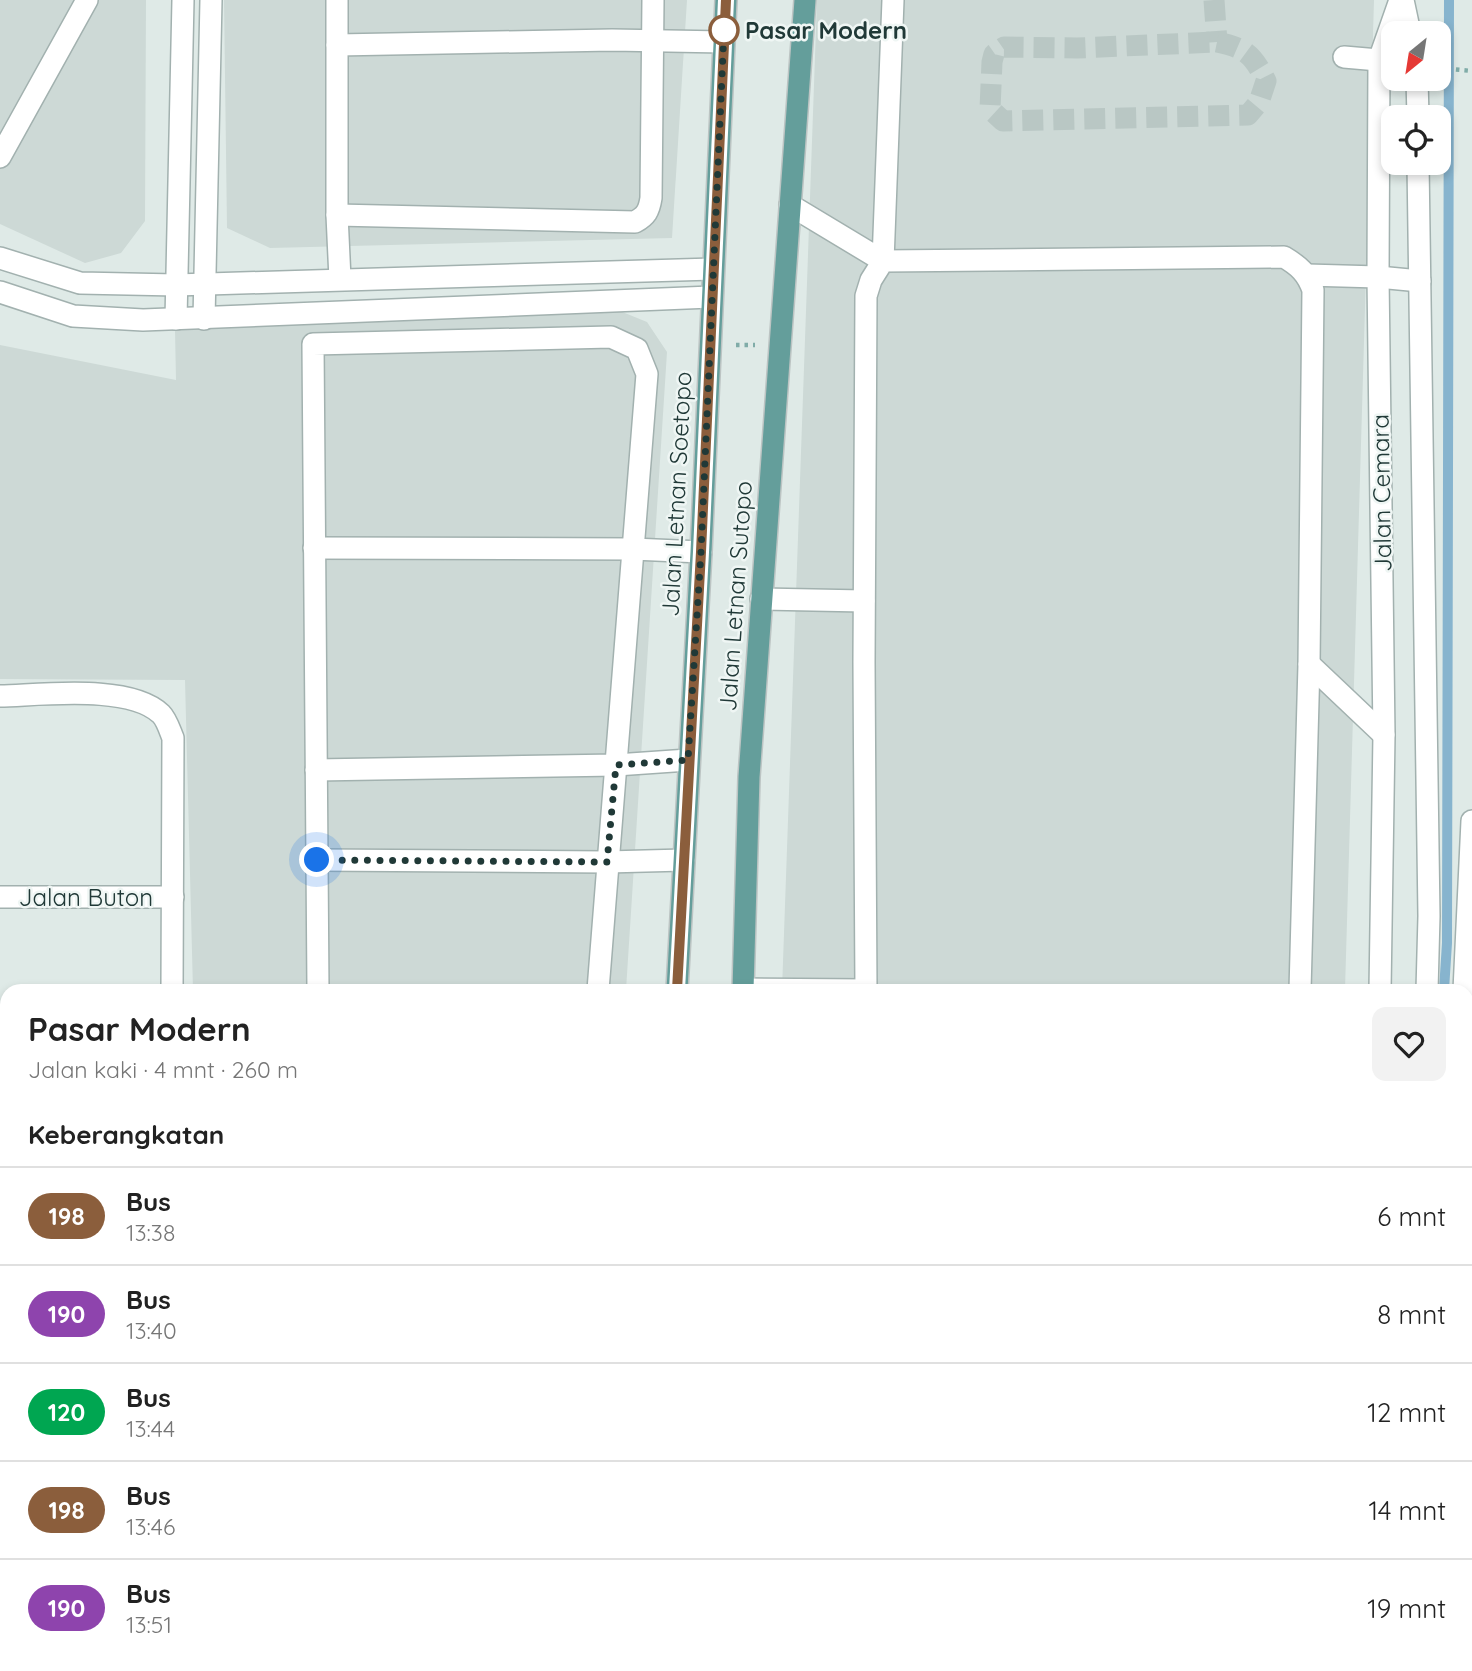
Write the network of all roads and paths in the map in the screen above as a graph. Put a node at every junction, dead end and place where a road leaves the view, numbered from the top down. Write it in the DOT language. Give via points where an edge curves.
graph roads {
  1 [pos="88,0"];
  2 [pos="183,0"];
  3 [pos="211,0"];
  4 [pos="337,0"];
  5 [pos="653,0"];
  6 [pos="726,0"];
  7 [pos="804,0"];
  8 [pos="892,0"];
  9 [pos="1402,0"];
  10 [pos="1396,21"];
  11 [pos="1407,21"];
  12 [pos="652,40"];
  13 [pos="724,42"];
  14 [pos="337,45"];
  15 [pos="1344,57"];
  16 [pos="1381,61"];
  17 [pos="1451,69"];
  18 [pos="1472,71"];
  19 [pos="1385,91"];
  20 [pos="0,157"];
  21 [pos="1418,175"];
  22 [pos="790,205"];
  23 [pos="338,215"];
  24 [pos="0,258"];
  25 [pos="884,261"];
  26 [pos="713,270"];
  27 [pos="1307,275"];
  28 [pos="1378,277"];
  29 [pos="340,279"];
  30 [pos="1420,281"];
  31 [pos="204,283"];
  32 [pos="176,285"];
  33 [pos="0,292"];
  34 [pos="711,297"];
  35 [pos="176,319"];
  36 [pos="204,319"];
  37 [pos="710,345"];
  38 [pos="781,346"];
  39 [pos="314,548"];
  40 [pos="633,549"];
  41 [pos="701,552"];
  42 [pos="761,600"];
  43 [pos="864,601"];
  44 [pos="1308,664"];
  45 [pos="0,696"];
  46 [pos="1384,735"];
  47 [pos="688,760"];
  48 [pos="616,765"];
  49 [pos="316,770"];
  50 [pos="1472,821"];
  51 [pos="317,860"];
  52 [pos="684,860"];
  53 [pos="607,862"];
  54 [pos="1471,873"];
  55 [pos="0,897"];
  56 [pos="173,897"];
  57 [pos="172,984"];
  58 [pos="318,984"];
  59 [pos="598,984"];
  60 [pos="677,984"];
  61 [pos="743,984"];
  62 [pos="866,984"];
  63 [pos="1300,984"];
  64 [pos="1380,984"];
  65 [pos="1427,984"];
  66 [pos="1464,984"];
  1 -- 20 [label="street"];
  2 -- 32 [label="street"];
  3 -- 31 [label="street"];
  4 -- 14 [label="street"];
  5 -- 12 [label="street"];
  6 -- 13 [label="main road, Jalan Letnan Soetopo"];
  7 -- 22 [label="main road"];
  8 -- 25 [label="street"];
  9 -- 10 [label="street, Jalan Cemara"];
  9 -- 11 [label="street, Jalan Cemara"];
  12 -- 13 [label="street"];
  12 -- 14 [label="street"];
  12 -- 23 [label="street" via="651,198 643,218 635,222"];
  13 -- 26 [label="main road, Jalan Letnan Soetopo"];
  14 -- 23 [label="street"];
  15 -- 16 [label="street"];
  17 -- 18 [label="path"];
  19 -- 28 [label="street, Jalan Cemara"];
  21 -- 30 [label="street, Jalan Cemara"];
  22 -- 25 [label="street"];
  22 -- 38 [label="main road, Jalan Letnan Sutopo"];
  23 -- 29 [label="street"];
  24 -- 32 [label="street" via="80,283"];
  25 -- 27 [label="street" via="1284,257"];
  25 -- 43 [label="street" via="866,296"];
  26 -- 29 [label="street"];
  26 -- 34 [label="main road, Jalan Letnan Soetopo"];
  27 -- 28 [label="street"];
  27 -- 44 [label="street" via="1313,290"];
  28 -- 30 [label="street"];
  28 -- 46 [label="street, Jalan Cemara"];
  29 -- 31 [label="street"];
  30 -- 65 [label="street, Jalan Cemara"];
  31 -- 32 [label="street"];
  31 -- 36 [label="street"];
  32 -- 35 [label="street"];
  33 -- 35 [label="street" via="73,316"];
  34 -- 36 [label="street"];
  34 -- 37 [label="main road, Jalan Letnan Soetopo"];
  35 -- 36 [label="street"];
  37 -- 38 [label="path"];
  37 -- 41 [label="main road, Jalan Letnan Soetopo"];
  38 -- 42 [label="main road, Jalan Letnan Sutopo"];
  39 -- 40 [label="street"];
  39 -- 40 [label="street" via="313,344 611,337 637,349 648,374"];
  39 -- 49 [label="street"];
  40 -- 41 [label="street"];
  40 -- 48 [label="street"];
  41 -- 47 [label="main road, Jalan Letnan Soetopo"];
  42 -- 43 [label="street"];
  42 -- 61 [label="main road, Jalan Letnan Sutopo" via="749,777"];
  43 -- 62 [label="street"];
  44 -- 46 [label="street"];
  44 -- 63 [label="street"];
  45 -- 56 [label="street" via="116,695 141,701 163,715 173,738"];
  46 -- 64 [label="street, Jalan Cemara"];
  47 -- 48 [label="street"];
  47 -- 52 [label="main road, Jalan Letnan Soetopo"];
  48 -- 49 [label="street"];
  48 -- 53 [label="street"];
  49 -- 51 [label="street"];
  50 -- 54 [label="street"];
  51 -- 53 [label="street"];
  51 -- 58 [label="street"];
  52 -- 53 [label="street"];
  52 -- 60 [label="main road, Jalan Letnan Soetopo"];
  53 -- 59 [label="street"];
  54 -- 66 [label="street"];
  55 -- 56 [label="street, Jalan Buton"];
  56 -- 57 [label="street"];
}
